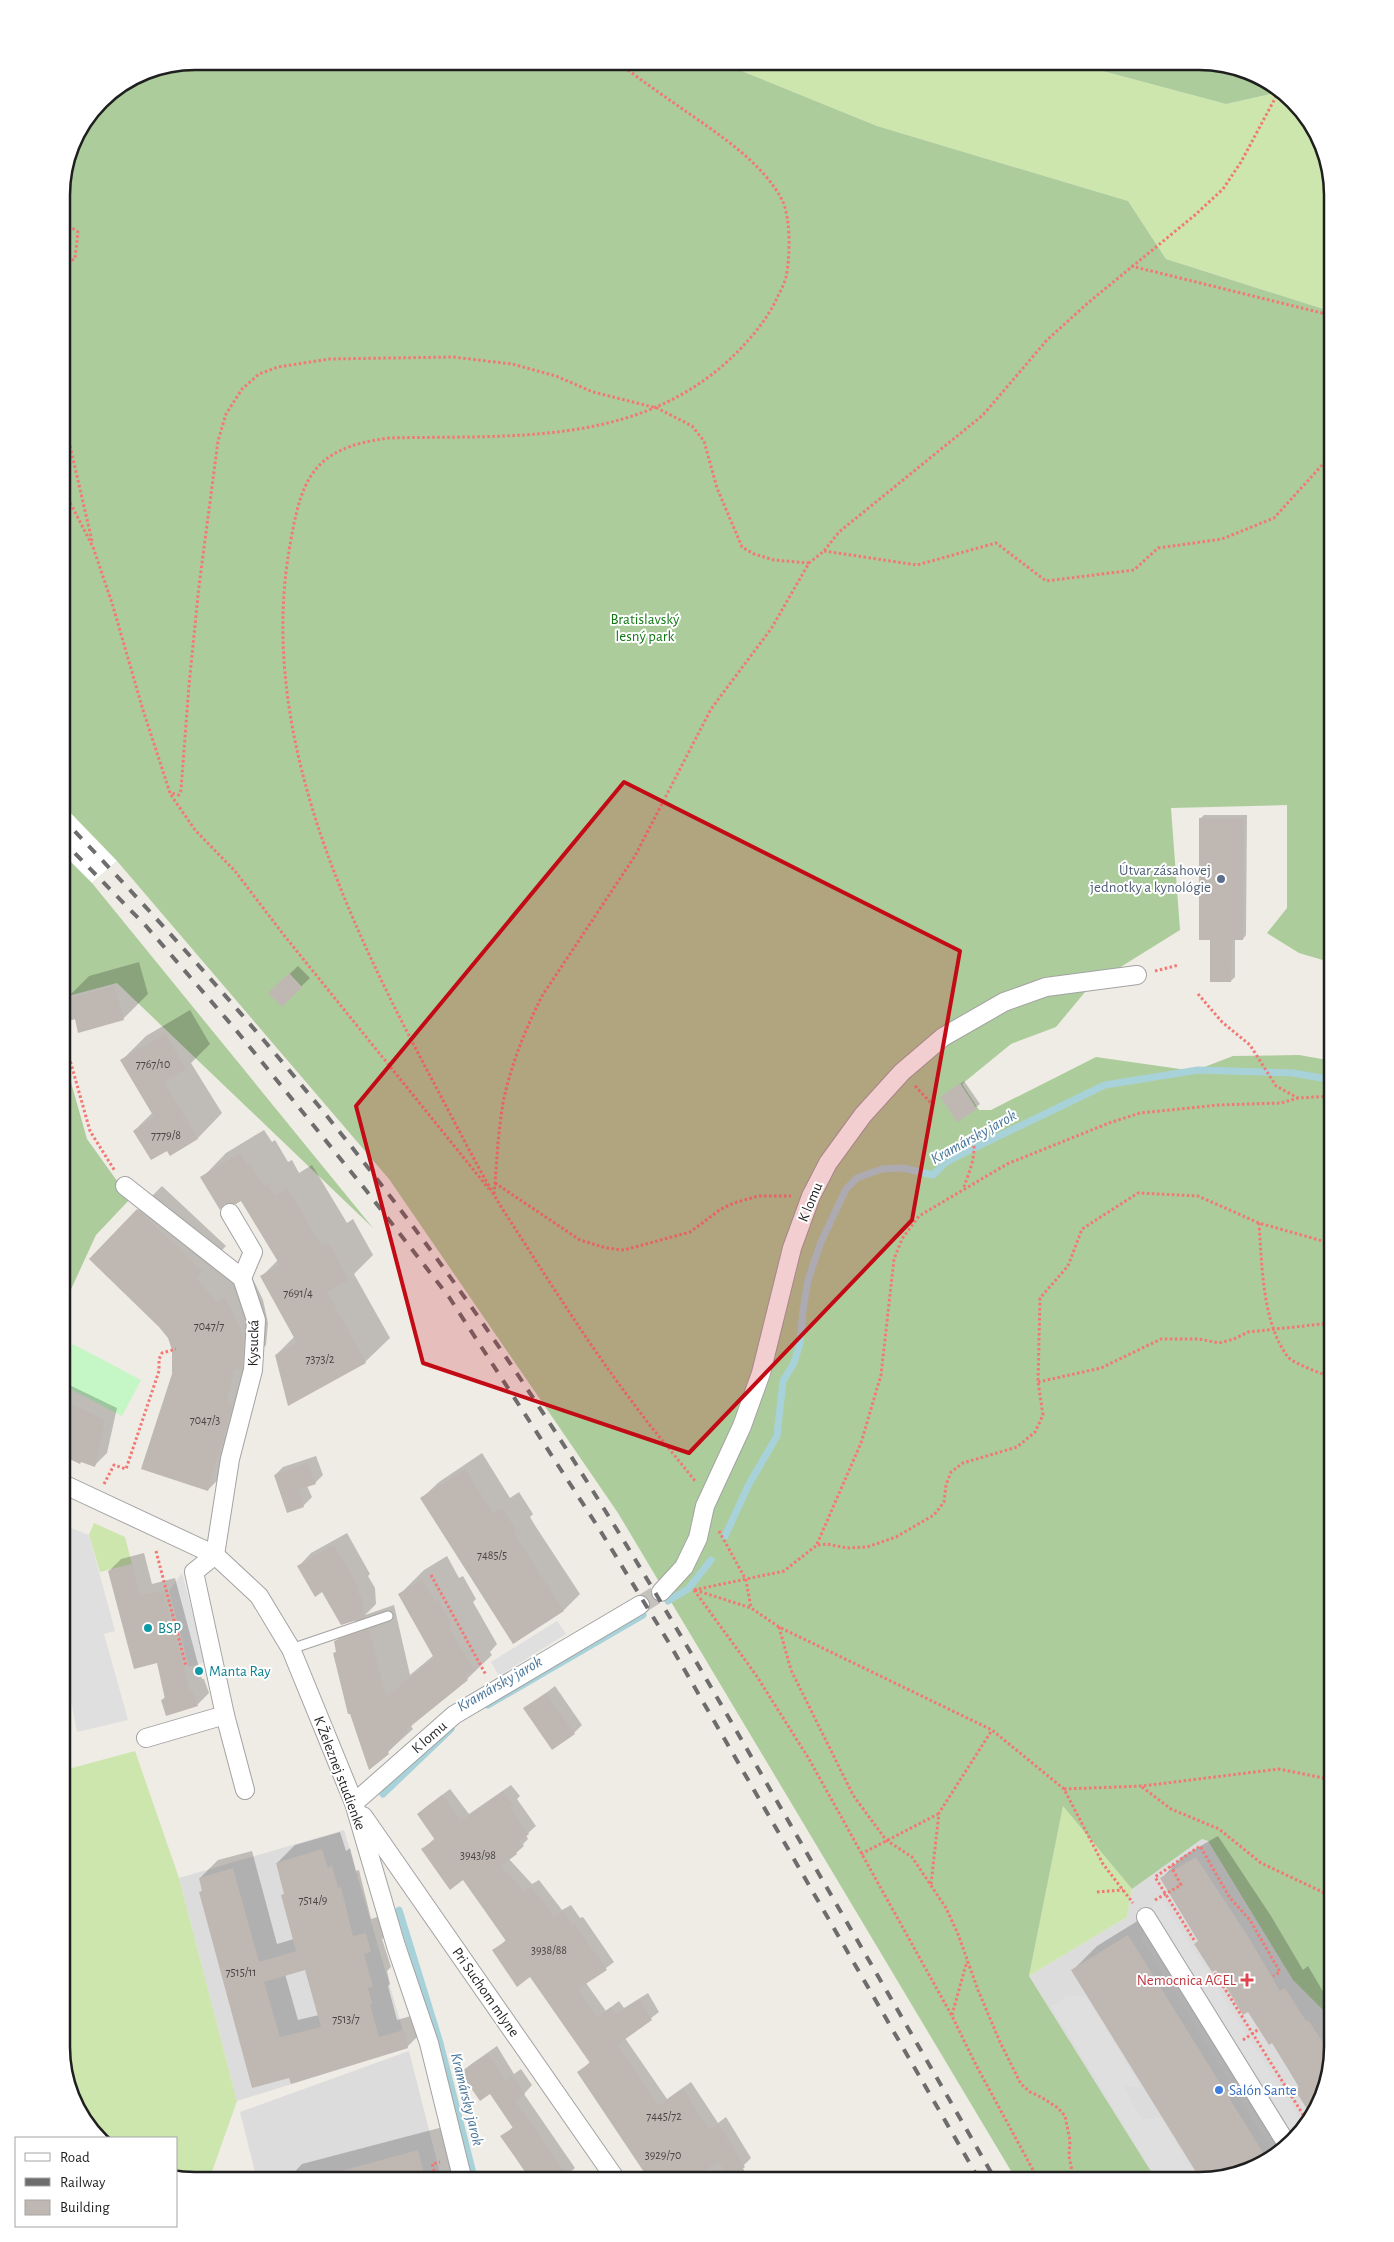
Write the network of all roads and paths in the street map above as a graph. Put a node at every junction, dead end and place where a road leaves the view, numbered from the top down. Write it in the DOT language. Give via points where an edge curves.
graph roads {
  1 [pos="629,70"];
  2 [pos="1275,97"];
  3 [pos="70,226"];
  4 [pos="70,261"];
  5 [pos="1131,266"];
  6 [pos="1324,314"];
  7 [pos="657,408"];
  8 [pos="70,443"];
  9 [pos="1324,463"];
  10 [pos="70,501"];
  11 [pos="93,547"];
  12 [pos="824,551"];
  13 [pos="809,563"];
  14 [pos="170,793"];
  15 [pos="1137,975"];
  16 [pos="1198,994"];
  17 [pos="70,1060"];
  18 [pos="1324,1097"];
  19 [pos="1298,1098"];
  20 [pos="971,1135"];
  21 [pos="495,1183"];
  22 [pos="125,1186"];
  23 [pos="964,1188"];
  24 [pos="494,1195"];
  25 [pos="811,1196"];
  26 [pos="230,1213"];
  27 [pos="1259,1223"];
  28 [pos="1324,1241"];
  29 [pos="242,1278"];
  30 [pos="1324,1323"];
  31 [pos="1273,1329"];
  32 [pos="176,1349"];
  33 [pos="1324,1374"];
  34 [pos="1038,1382"];
  35 [pos="104,1484"];
  36 [pos="70,1487"];
  37 [pos="705,1506"];
  38 [pos="817,1545"];
  39 [pos="156,1550"];
  40 [pos="215,1554"];
  41 [pos="430,1575"];
  42 [pos="746,1580"];
  43 [pos="694,1590"];
  44 [pos="661,1592"];
  45 [pos="640,1605"];
  46 [pos="751,1608"];
  47 [pos="388,1616"];
  48 [pos="779,1627"];
  49 [pos="291,1649"];
  50 [pos="186,1666"];
  51 [pos="494,1691"];
  52 [pos="225,1715"];
  53 [pos="992,1730"];
  54 [pos="146,1738"];
  55 [pos="1324,1778"];
  56 [pos="1142,1786"];
  57 [pos="1064,1789"];
  58 [pos="246,1790"];
  59 [pos="354,1803"];
  60 [pos="939,1813"];
  61 [pos="886,1840"];
  62 [pos="861,1854"];
  63 [pos="1171,1866"];
  64 [pos="930,1885"];
  65 [pos="1123,1890"];
  66 [pos="1097,1892"];
  67 [pos="1324,1893"];
  68 [pos="1166,1894"];
  69 [pos="1146,1917"];
  70 [pos="1194,1940"];
  71 [pos="967,1961"];
  72 [pos="1214,1973"];
  73 [pos="1273,1976"];
  74 [pos="952,2016"];
  75 [pos="1259,2029"];
  76 [pos="1253,2033"];
  77 [pos="1236,2044"];
  78 [pos="1303,2115"];
  79 [pos="1283,2138"];
  80 [pos="461,2172"];
  81 [pos="611,2172"];
  82 [pos="1034,2172"];
  83 [pos="1072,2172"];
  1 -- 7 [label="path" via="734,144 762,173 783,203 790,241 786,278 770,313 739,351 708,379"];
  2 -- 5 [label="path" via="1223,189 1196,215"];
  3 -- 4 [label="path" via="78,232 75,259"];
  5 -- 6 [label="path"];
  5 -- 12 [label="path" via="1047,340 983,415 839,532"];
  7 -- 13 [label="path" via="692,426 704,441 717,488 742,547 774,560"];
  7 -- 14 [label="path" via="593,392 556,376 512,364 453,357 329,359 278,367 259,374 242,389 226,414 218,441 199,586 181,790 179,795"];
  7 -- 24 [label="path" via="594,427 550,434 389,438 362,442 334,453 312,473 296,509 286,567 283,634 288,706 308,790 338,884 387,994"];
  8 -- 11 [label="path"];
  9 -- 12 [label="path" via="1274,518 1222,538 1158,548 1134,570 1046,581 996,542 916,565"];
  10 -- 11 [label="path"];
  11 -- 14 [label="path"];
  12 -- 13 [label="path"];
  13 -- 21 [label="path" via="771,629 711,709 635,856 542,996 520,1046 504,1098"];
  14 -- 24 [label="path" via="195,830 235,871"];
  15 -- 25 [label="street, K lomu" via="1046,987 1004,1002 943,1037 902,1072 864,1115 828,1163"];
  16 -- 19 [label="path" via="1222,1022 1250,1046 1276,1086"];
  17 -- 22 [label="path" via="90,1131"];
  18 -- 19 [label="path"];
  19 -- 23 [label="path" via="1281,1103 1140,1113 1109,1122 1007,1164"];
  20 -- 23 [label="path" via="974,1142 972,1161"];
  21 -- 24 [label="path"];
  21 -- 25 [label="path" via="580,1240 624,1250 690,1232 721,1209 758,1196"];
  22 -- 29 [label="street"];
  23 -- 38 [label="path" via="919,1216 902,1239 894,1259 881,1375 861,1444"];
  24 -- 37 [label="path" via="589,1343 696,1483"];
  25 -- 37 [label="street, K lomu" via="792,1248 758,1382 742,1426"];
  26 -- 29 [label="street" via="253,1252"];
  27 -- 28 [label="path"];
  27 -- 31 [label="path" via="1265,1290"];
  27 -- 34 [label="path" via="1198,1196 1138,1193 1082,1228 1068,1266 1040,1298"];
  29 -- 40 [label="street, Kysucká" via="256,1320 253,1370 230,1459"];
  30 -- 31 [label="path"];
  31 -- 33 [label="path" via="1289,1358"];
  31 -- 34 [label="path" via="1248,1332 1219,1343 1199,1338 1161,1339 1101,1368"];
  32 -- 35 [label="path" via="162,1353 159,1359 159,1371 126,1469 114,1465"];
  34 -- 38 [label="path" via="1043,1415 1035,1432 1016,1447 963,1463 951,1472 944,1502 934,1516 896,1537 867,1546"];
  36 -- 40 [label="street, K Železnej studienke"];
  37 -- 42 [label="path"];
  37 -- 44 [label="street, K lomu" via="698,1538 684,1567"];
  38 -- 42 [label="path" via="784,1571"];
  39 -- 50 [label="path"];
  40 -- 49 [label="street, K Železnej studienke" via="259,1596"];
  40 -- 52 [label="street" via="194,1572"];
  41 -- 51 [label="path"];
  42 -- 43 [label="path"];
  42 -- 46 [label="path"];
  43 -- 46 [label="path"];
  43 -- 62 [label="path" via="756,1675 809,1759"];
  45 -- 51 [label="street, K lomu"];
  46 -- 48 [label="path"];
  47 -- 49 [label="lane"];
  48 -- 53 [label="path"];
  48 -- 61 [label="path" via="791,1670 854,1795"];
  49 -- 59 [label="street, K Železnej studienke"];
  51 -- 59 [label="street, K lomu" via="454,1715"];
  52 -- 54 [label="street"];
  52 -- 58 [label="street"];
  53 -- 57 [label="path"];
  53 -- 60 [label="path"];
  55 -- 56 [label="path" via="1279,1770"];
  56 -- 57 [label="path"];
  56 -- 67 [label="path" via="1171,1809 1219,1829 1261,1863"];
  57 -- 65 [label="path" via="1103,1864"];
  59 -- 80 [label="street, K Železnej studienke" via="396,1946 429,2043"];
  59 -- 81 [label="street, Pri Suchom mlyne"];
  60 -- 61 [label="path"];
  60 -- 64 [label="path"];
  61 -- 62 [label="path"];
  61 -- 64 [label="path" via="912,1857"];
  62 -- 74 [label="path"];
  63 -- 68 [label="path" via="1181,1885"];
  63 -- 68 [label="path" via="1155,1876"];
  63 -- 73 [label="path" via="1200,1846 1230,1898 1250,1920 1280,1972"];
  64 -- 71 [label="path" via="946,1908"];
  65 -- 66 [label="path"];
  65 -- 69 [label="path"];
  68 -- 69 [label="path" via="1149,1903"];
  68 -- 70 [label="path"];
  69 -- 79 [label="street"];
  71 -- 74 [label="path"];
  71 -- 83 [label="path" via="1021,2084 1065,2116"];
  72 -- 76 [label="path"];
  74 -- 82 [label="path"];
  75 -- 76 [label="path"];
  76 -- 77 [label="path"];
  76 -- 78 [label="path"];
}
